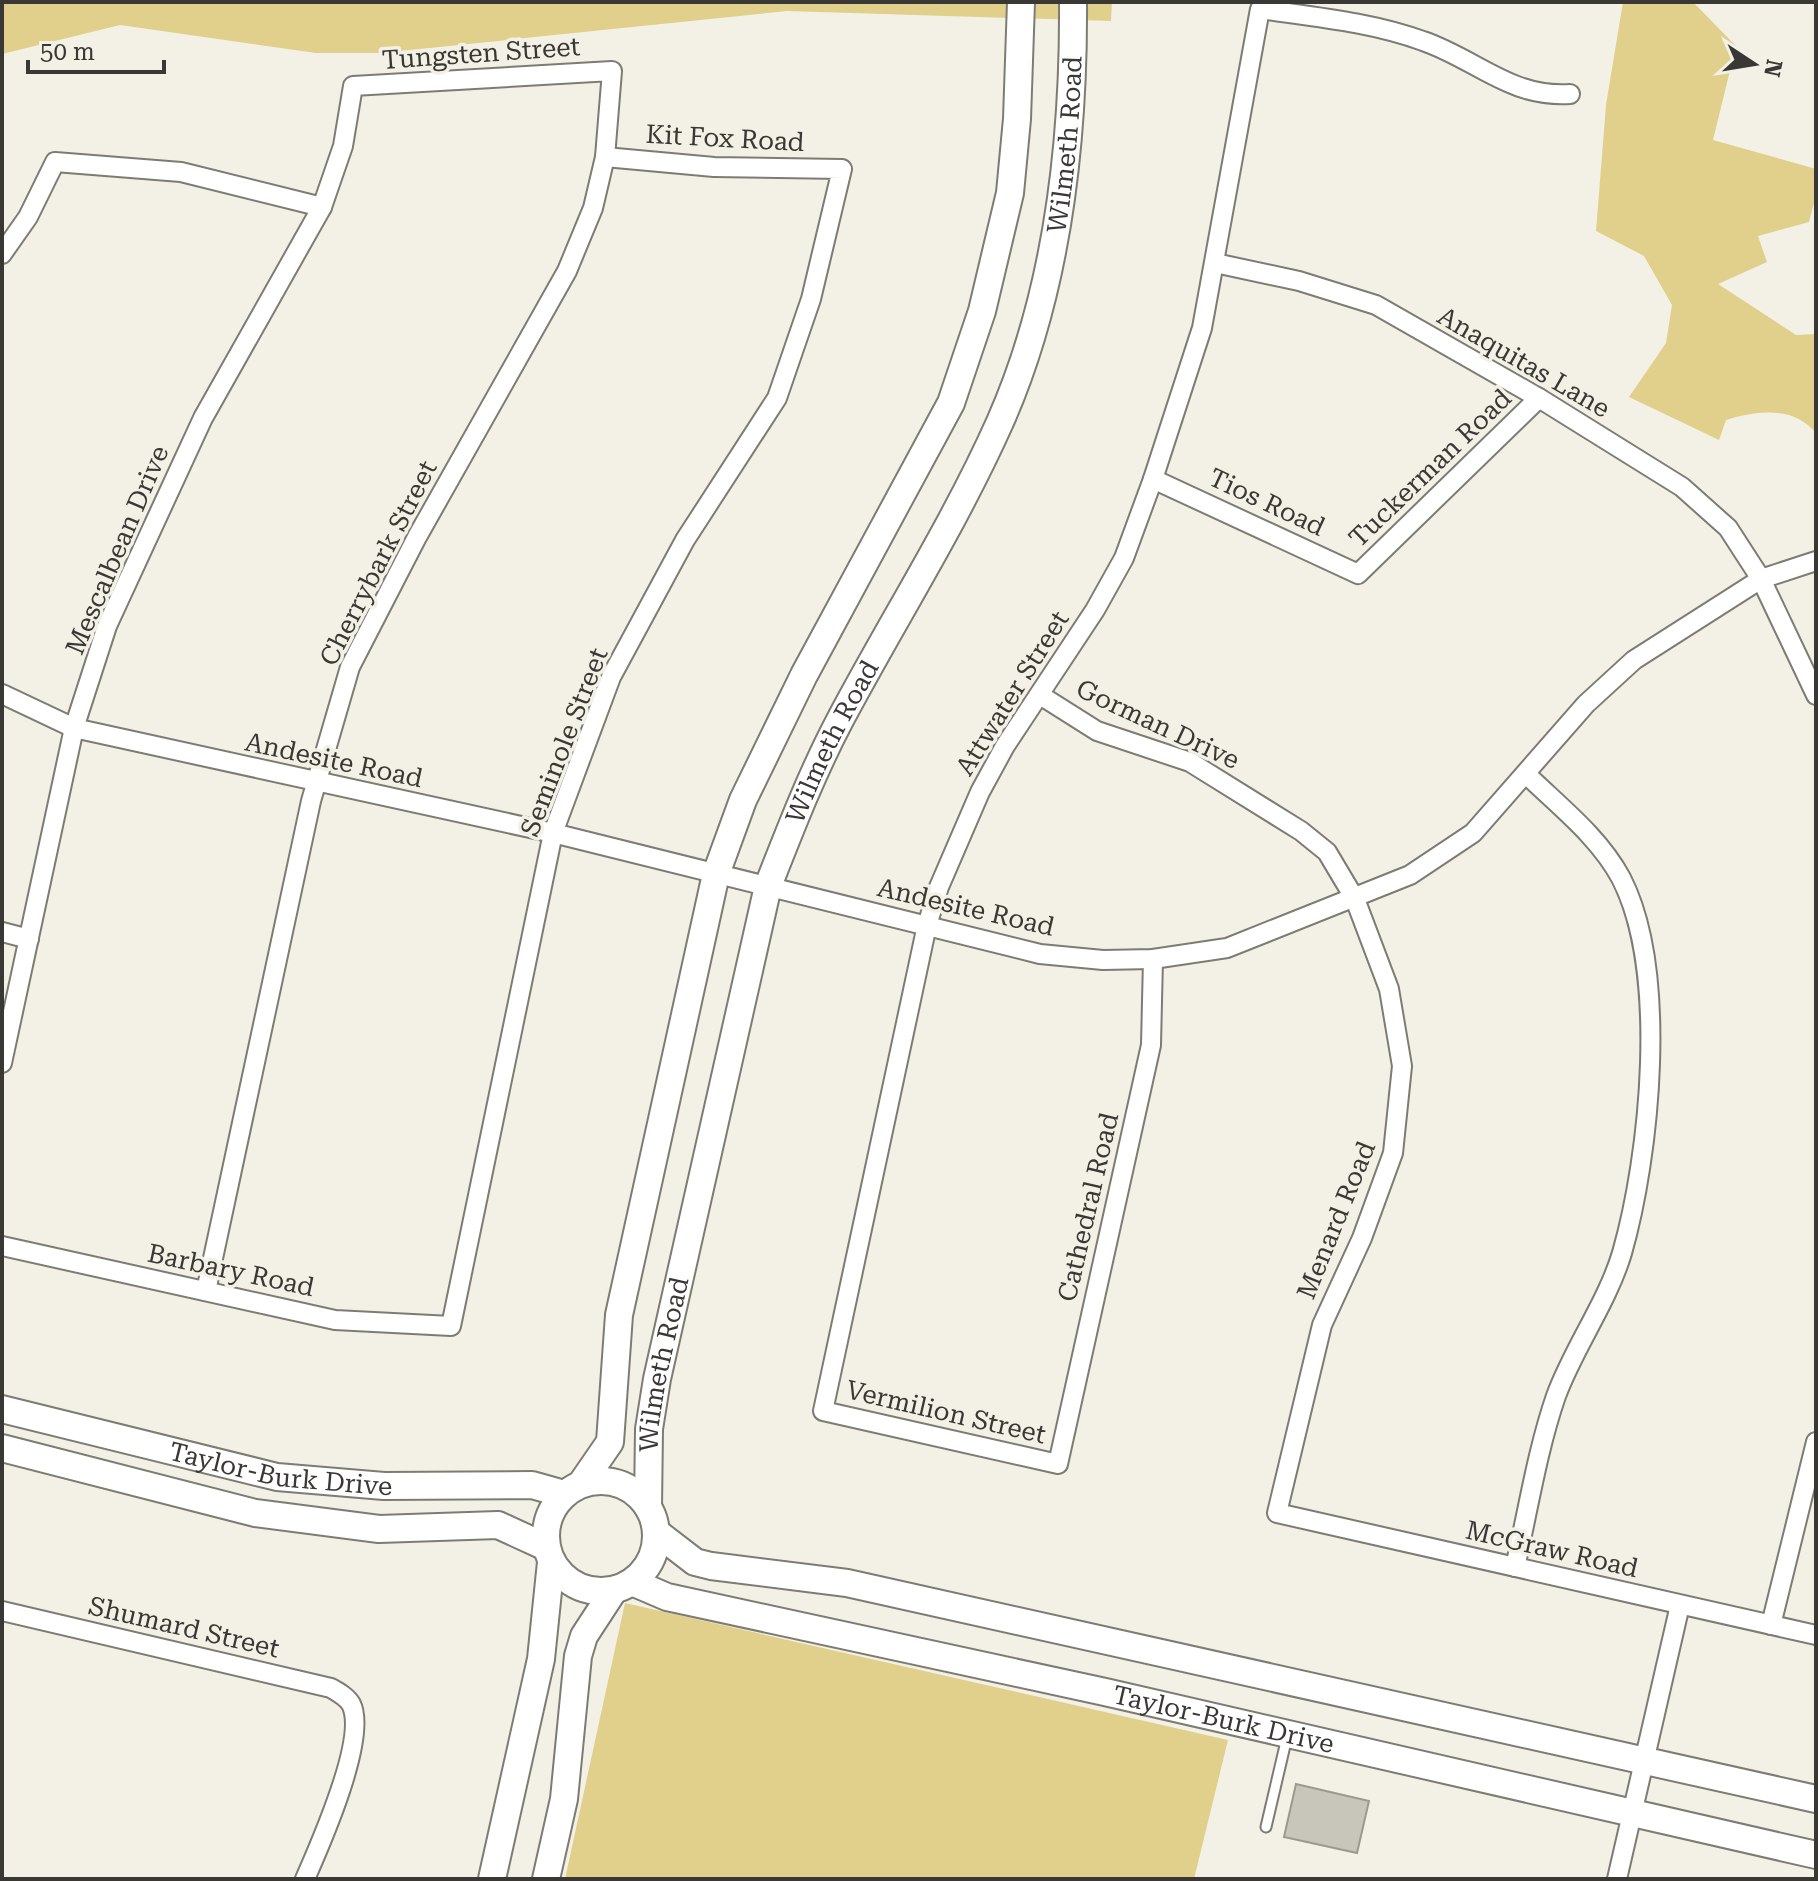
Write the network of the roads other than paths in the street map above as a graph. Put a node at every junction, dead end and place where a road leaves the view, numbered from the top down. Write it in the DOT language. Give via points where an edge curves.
graph roads {
  1 [pos="1021,2"];
  2 [pos="1073,2"];
  3 [pos="612,71"];
  4 [pos="353,86"];
  5 [pos="1570,94"];
  6 [pos="605,157"];
  7 [pos="842,169"];
  8 [pos="322,207"];
  9 [pos="2,254"];
  10 [pos="1215,263"];
  11 [pos="1539,398"];
  12 [pos="1153,479"];
  13 [pos="1816,561"];
  14 [pos="1358,574"];
  15 [pos="1761,579"];
  16 [pos="2,694"];
  17 [pos="1040,695"];
  18 [pos="1816,695"];
  19 [pos="74,728"];
  20 [pos="1527,775"];
  21 [pos="316,784"];
  22 [pos="553,833"];
  23 [pos="716,874"];
  24 [pos="768,886"];
  25 [pos="1355,899"];
  26 [pos="927,925"];
  27 [pos="2,932"];
  28 [pos="29,939"];
  29 [pos="1153,959"];
  30 [pos="2,1063"];
  31 [pos="2,1246"];
  32 [pos="206,1291"];
  33 [pos="451,1326"];
  34 [pos="2,1409"];
  35 [pos="823,1411"];
  36 [pos="1816,1442"];
  37 [pos="2,1448"];
  38 [pos="1058,1464"];
  39 [pos="573,1489"];
  40 [pos="1277,1513"];
  41 [pos="652,1519"];
  42 [pos="549,1554"];
  43 [pos="1515,1567"];
  44 [pos="623,1586"];
  45 [pos="1680,1605"];
  46 [pos="2,1611"];
  47 [pos="1771,1625"];
  48 [pos="1816,1635"];
  49 [pos="1288,1734"];
  50 [pos="1644,1761"];
  51 [pos="1816,1799"];
  52 [pos="1632,1813"];
  53 [pos="1266,1827"];
  54 [pos="1816,1855"];
  55 [pos="305,1879"];
  56 [pos="492,1879"];
  57 [pos="546,1879"];
  58 [pos="1617,1879"];
  1 -- 23 [label="street, Wilmeth Road" via="1010,193 982,311 951,403 797,689 743,800"];
  2 -- 24 [label="street, Wilmeth Road" via="1073,81 1063,187 1038,313 1001,419 960,506 839,722"];
  3 -- 4 [label="street, Tungsten Street"];
  3 -- 6 [label="street, Cherrybark Street"];
  4 -- 8 [label="street, Mescalbean Drive" via="343,146"];
  5 -- 10 [label="street, Attwater Street" via="1534,94 1425,41 1374,26 1260,9"];
  6 -- 7 [label="street, Kit Fox Road" via="714,167"];
  6 -- 21 [label="street, Cherrybark Street" via="593,208 567,271 350,667"];
  7 -- 22 [label="street, Seminole Street" via="811,299 777,398 685,540 611,677"];
  8 -- 9 [label="street" via="181,172 55,162 28,217"];
  8 -- 19 [label="street, Mescalbean Drive" via="203,418 107,626"];
  10 -- 11 [label="street, Anaquitas Lane" via="1376,305"];
  10 -- 12 [label="street, Attwater Street" via="1187,380"];
  11 -- 14 [label="street, Tuckerman Road"];
  11 -- 15 [label="street, Anaquitas Lane" via="1682,487 1728,528"];
  12 -- 14 [label="street, Tios Road"];
  12 -- 17 [label="street, Attwater Street" via="1124,558"];
  13 -- 15 [label="street, Andesite Road"];
  15 -- 18 [label="street, Anaquitas Lane"];
  15 -- 20 [label="street, Andesite Road" via="1634,660 1586,704"];
  16 -- 19 [label="street, Andesite Road"];
  17 -- 25 [label="street, Gorman Drive" via="1097,731 1190,762 1226,782 1327,852"];
  17 -- 26 [label="street, Attwater Street" via="980,792"];
  19 -- 21 [label="street, Andesite Road"];
  19 -- 28 [label="street, Mescalbean Drive"];
  20 -- 25 [label="street, Andesite Road" via="1473,833 1410,875"];
  20 -- 43 [label="street" via="1600,846 1621,878 1642,944 1649,1074 1639,1169 1621,1254 1555,1399"];
  21 -- 22 [label="street, Andesite Road"];
  21 -- 32 [label="street, Cherrybark Street"];
  22 -- 23 [label="street, Andesite Road"];
  22 -- 33 [label="street, Seminole Street"];
  23 -- 24 [label="street, Andesite Road"];
  23 -- 39 [label="street, Wilmeth Road" via="619,1315 610,1442"];
  24 -- 26 [label="street, Andesite Road"];
  24 -- 41 [label="street, Wilmeth Road" via="657,1379 649,1429"];
  25 -- 29 [label="street, Andesite Road" via="1227,948"];
  25 -- 40 [label="street, Menard Road" via="1389,989 1398,1030 1398,1128 1384,1184 1322,1325"];
  26 -- 29 [label="street, Andesite Road" via="1040,954"];
  26 -- 35 [label="street, Attwater Street"];
  27 -- 28 [label="street"];
  28 -- 30 [label="street, Mescalbean Drive"];
  29 -- 38 [label="street, Cathedral Road" via="1151,1045"];
  31 -- 32 [label="street, Barbary Road"];
  32 -- 33 [label="street, Barbary Road" via="335,1320"];
  34 -- 39 [label="street, Taylor-Burk Drive" via="277,1477 384,1486"];
  35 -- 38 [label="street, Vermilion Street"];
  36 -- 47 [label="street"];
  37 -- 42 [label="street, Taylor-Burk Drive" via="255,1513 379,1529 498,1525"];
  39 -- 41 [label="street" via="596,1480 626,1486"];
  39 -- 42 [label="street" via="548,1518"];
  40 -- 43 [label="street, McGraw Road"];
  41 -- 44 [label="street" via="651,1560"];
  41 -- 50 [label="street, Taylor-Burk Drive" via="695,1562 711,1566 847,1583"];
  42 -- 44 [label="street" via="562,1576 577,1586 595,1591"];
  42 -- 56 [label="street" via="541,1659"];
  43 -- 45 [label="street, McGraw Road"];
  44 -- 49 [label="street, Taylor-Burk Drive"];
  44 -- 57 [label="street" via="584,1636 578,1656 564,1799"];
  45 -- 47 [label="street, McGraw Road"];
  45 -- 50 [label="street"];
  46 -- 55 [label="street, Shumard Street" via="331,1688 350,1702 354,1729 340,1791"];
  47 -- 48 [label="street, McGraw Road"];
  49 -- 52 [label="street, Taylor-Burk Drive"];
  49 -- 53 [label="lane"];
  50 -- 51 [label="street, Taylor-Burk Drive"];
  50 -- 52 [label="street"];
  52 -- 54 [label="street, Taylor-Burk Drive"];
  52 -- 58 [label="street"];
}
